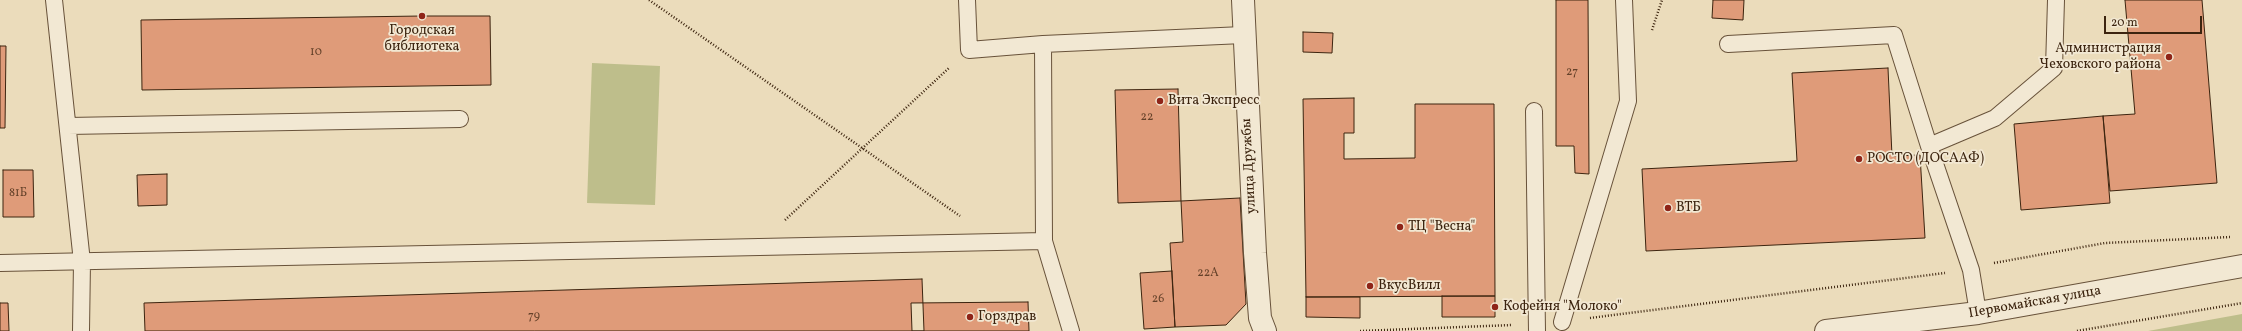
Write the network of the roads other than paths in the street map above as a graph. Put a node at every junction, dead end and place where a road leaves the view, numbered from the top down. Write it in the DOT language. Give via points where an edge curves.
graph roads {
  1 [pos="54,0"];
  2 [pos="967,0"];
  3 [pos="1243,0"];
  4 [pos="1624,0"];
  5 [pos="2056,0"];
  6 [pos="1243,35"];
  7 [pos="1043,44"];
  8 [pos="1728,44"];
  9 [pos="1534,111"];
  10 [pos="460,119"];
  11 [pos="68,126"];
  12 [pos="1928,146"];
  13 [pos="1044,241"];
  14 [pos="82,262"];
  15 [pos="0,263"];
  16 [pos="2242,266"];
  17 [pos="1978,313"];
  18 [pos="1562,322"];
  19 [pos="1537,328"];
  20 [pos="81,331"];
  21 [pos="1071,331"];
  22 [pos="1265,331"];
  23 [pos="1826,331"];
  1 -- 11 [label="lane"];
  2 -- 7 [label="lane" via="969,50"];
  3 -- 6 [label="street, улица Дружбы"];
  4 -- 18 [label="lane" via="1628,101"];
  5 -- 12 [label="lane" via="2054,68 1995,118"];
  6 -- 7 [label="lane"];
  6 -- 22 [label="street, улица Дружбы" via="1260,318"];
  7 -- 13 [label="lane"];
  8 -- 12 [label="lane" via="1894,35"];
  9 -- 19 [label="lane"];
  10 -- 11 [label="lane"];
  11 -- 14 [label="lane"];
  12 -- 17 [label="lane" via="1971,270"];
  13 -- 14 [label="lane"];
  13 -- 21 [label="lane"];
  14 -- 15 [label="lane"];
  14 -- 20 [label="lane"];
  16 -- 17 [label="street, Первомайская улица"];
  17 -- 23 [label="street, Первомайская улица"];
}
